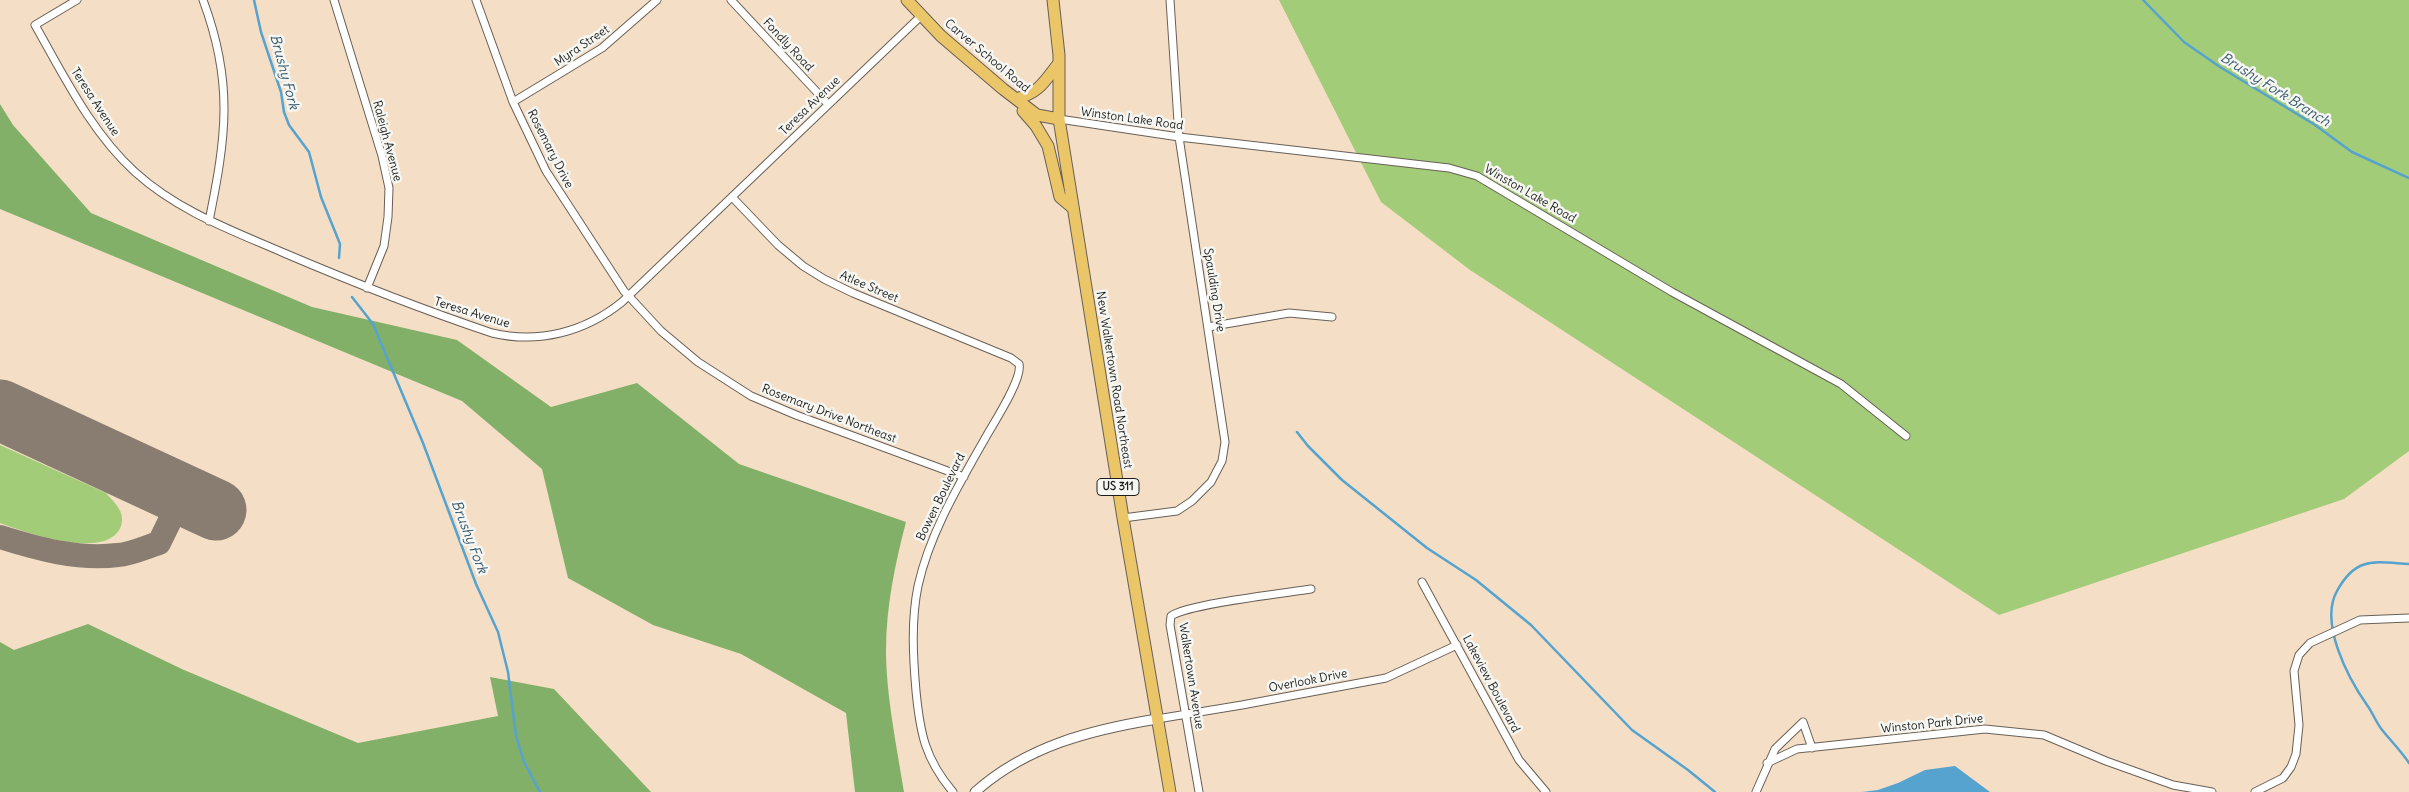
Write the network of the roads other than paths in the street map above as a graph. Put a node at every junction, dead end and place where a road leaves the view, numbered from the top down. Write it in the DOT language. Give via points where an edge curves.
graph roads {
  1 [pos="78,0"];
  2 [pos="203,0"];
  3 [pos="334,0"];
  4 [pos="476,0"];
  5 [pos="657,0"];
  6 [pos="731,0"];
  7 [pos="907,0"];
  8 [pos="1053,0"];
  9 [pos="1170,0"];
  10 [pos="921,16"];
  11 [pos="1059,63"];
  12 [pos="1016,99"];
  13 [pos="513,102"];
  14 [pos="828,104"];
  15 [pos="1059,119"];
  16 [pos="1179,137"];
  17 [pos="732,197"];
  18 [pos="1073,208"];
  19 [pos="209,221"];
  20 [pos="366,288"];
  21 [pos="628,296"];
  22 [pos="1332,317"];
  23 [pos="1208,327"];
  24 [pos="1019,364"];
  25 [pos="1906,436"];
  26 [pos="964,477"];
  27 [pos="1123,518"];
  28 [pos="1422,582"];
  29 [pos="1311,589"];
  30 [pos="2409,618"];
  31 [pos="1457,645"];
  32 [pos="1186,714"];
  33 [pos="1157,719"];
  34 [pos="1812,748"];
  35 [pos="1767,763"];
  36 [pos="953,792"];
  37 [pos="975,792"];
  38 [pos="1170,792"];
  39 [pos="1199,792"];
  40 [pos="1546,792"];
  41 [pos="1756,792"];
  42 [pos="2212,792"];
  43 [pos="2256,792"];
  1 -- 19 [label="street, Teresa Avenue" via="35,25 89,117 114,150 153,187 176,204"];
  2 -- 19 [label="street" via="220,62 226,115 221,164"];
  3 -- 20 [label="street, Raleigh Avenue" via="389,188 384,246"];
  4 -- 13 [label="street, Rosemary Drive"];
  5 -- 13 [label="street, Myra Street" via="602,48"];
  6 -- 14 [label="street, Fondly Road"];
  7 -- 10 [label="main road, Carver School Road"];
  8 -- 11 [label="main road, New Walkertown Road Northeast / US 311"];
  9 -- 16 [label="street, Spaulding Drive"];
  10 -- 12 [label="main road, Carver School Road"];
  10 -- 14 [label="street, Teresa Avenue"];
  11 -- 12 [label="main road" via="1037,91"];
  11 -- 15 [label="main road, New Walkertown Road Northeast / US 311"];
  12 -- 15 [label="main road, Carver School Road" via="1036,115"];
  12 -- 18 [label="main road" via="1048,146 1060,197"];
  13 -- 21 [label="street, Rosemary Drive" via="546,171"];
  14 -- 17 [label="street, Teresa Avenue"];
  15 -- 16 [label="street, Winston Lake Road"];
  15 -- 18 [label="main road, New Walkertown Road Northeast / US 311"];
  16 -- 23 [label="street, Spaulding Drive"];
  16 -- 25 [label="street, Winston Lake Road" via="1449,168 1477,176 1672,292 1841,384"];
  17 -- 21 [label="street, Teresa Avenue"];
  17 -- 24 [label="street, Atlee Street" via="778,245 824,279 852,294"];
  18 -- 27 [label="main road, New Walkertown Road Northeast / US 311"];
  19 -- 20 [label="street, Teresa Avenue"];
  20 -- 21 [label="street, Teresa Avenue" via="492,333 529,338 557,334 587,324"];
  21 -- 26 [label="street, Rosemary Drive Northeast" via="677,346 751,396"];
  22 -- 23 [label="street" via="1289,312"];
  23 -- 27 [label="street, Spaulding Drive" via="1225,442 1222,461 1211,482 1177,511"];
  24 -- 26 [label="street, Bowen Boulevard" via="1009,393"];
  26 -- 36 [label="street, Bowen Boulevard" via="942,518 923,567 914,611 914,673 921,732 932,763"];
  27 -- 33 [label="main road, New Walkertown Road Northeast / US 311"];
  28 -- 31 [label="street, Lakeview Boulevard"];
  29 -- 32 [label="street, Walkertown Avenue" via="1194,608 1171,616"];
  30 -- 43 [label="street" via="2360,620 2310,642 2299,655 2294,671 2299,725 2296,754 2283,778"];
  31 -- 32 [label="street, Overlook Drive" via="1386,678"];
  31 -- 40 [label="street, Lakeview Boulevard" via="1519,760"];
  32 -- 33 [label="street, Overlook Drive"];
  32 -- 39 [label="street, Walkertown Avenue"];
  33 -- 37 [label="street" via="1063,740 1026,756"];
  33 -- 38 [label="main road, New Walkertown Road Northeast / US 311"];
  34 -- 35 [label="street, Winston Park Drive" via="1797,749"];
  34 -- 35 [label="street" via="1804,722 1775,749"];
  34 -- 42 [label="street, Winston Park Drive" via="1985,728 2044,735 2174,785"];
  35 -- 41 [label="street"];
}
